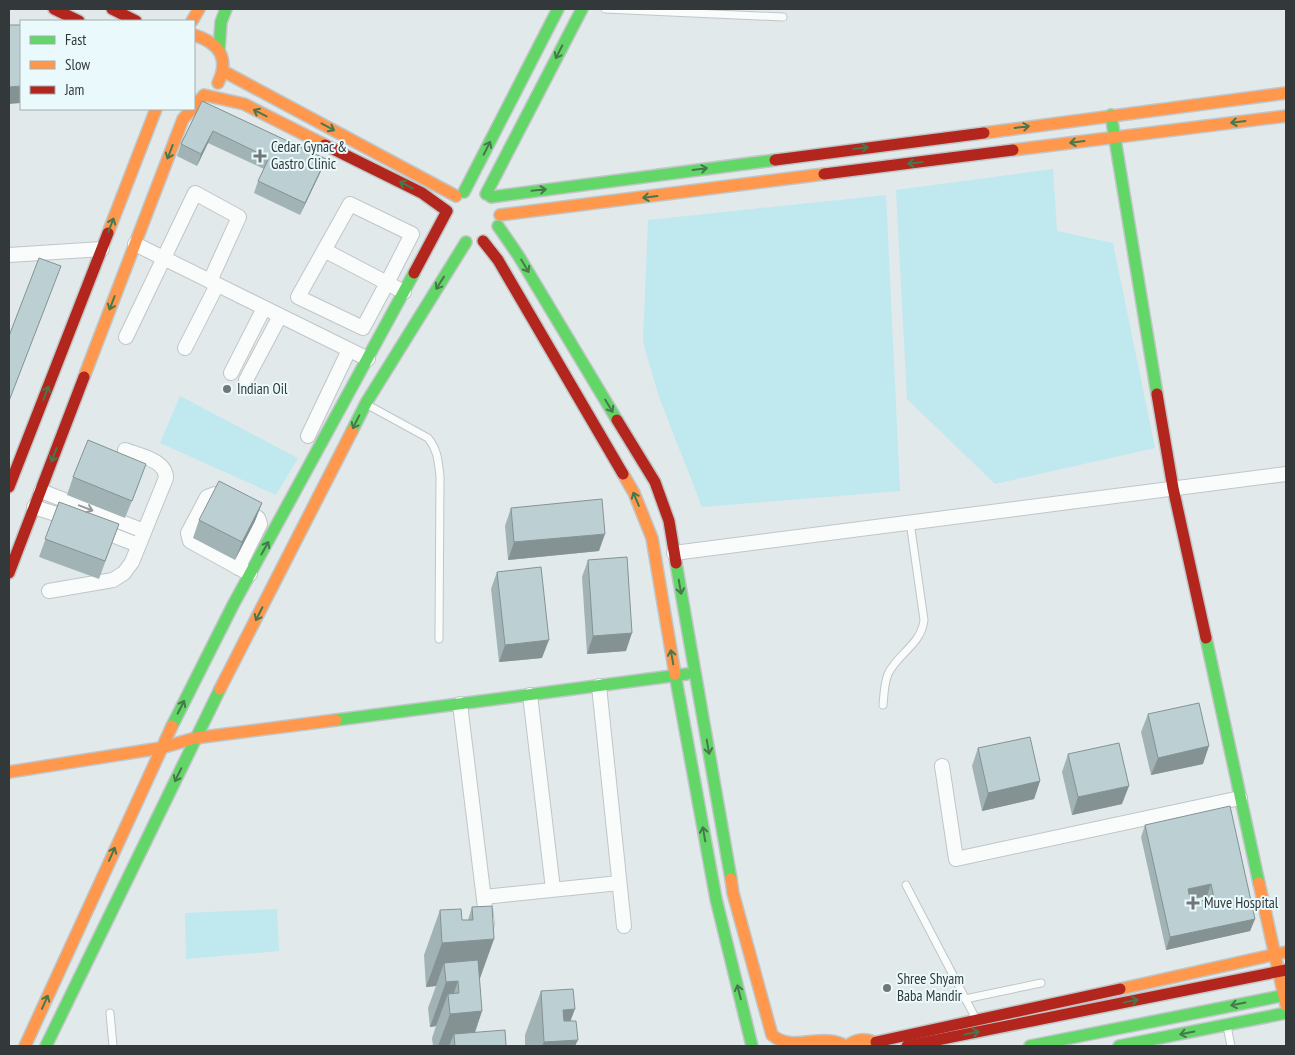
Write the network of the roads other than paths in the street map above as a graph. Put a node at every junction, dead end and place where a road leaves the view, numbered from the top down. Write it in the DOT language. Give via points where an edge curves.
graph roads {
  1 [pos="54,9"];
  2 [pos="112,9"];
  3 [pos="199,9"];
  4 [pos="226,9"];
  5 [pos="558,9"];
  6 [pos="582,9"];
  7 [pos="605,9"];
  8 [pos="783,17"];
  9 [pos="77,20"];
  10 [pos="134,20"];
  11 [pos="193,20"];
  12 [pos="195,35"];
  13 [pos="219,50"];
  14 [pos="223,71"];
  15 [pos="1286,93"];
  16 [pos="199,96"];
  17 [pos="156,110"];
  18 [pos="191,110"];
  19 [pos="1111,115"];
  20 [pos="1286,116"];
  21 [pos="1115,137"];
  22 [pos="460,194"];
  23 [pos="488,195"];
  24 [pos="447,211"];
  25 [pos="499,220"];
  26 [pos="458,237"];
  27 [pos="483,241"];
  28 [pos="135,244"];
  29 [pos="102,248"];
  30 [pos="324,250"];
  31 [pos="9,255"];
  32 [pos="164,258"];
  33 [pos="214,283"];
  34 [pos="387,283"];
  35 [pos="404,292"];
  36 [pos="264,308"];
  37 [pos="280,316"];
  38 [pos="126,337"];
  39 [pos="185,348"];
  40 [pos="349,350"];
  41 [pos="368,360"];
  42 [pos="232,372"];
  43 [pos="246,380"];
  44 [pos="366,404"];
  45 [pos="308,436"];
  46 [pos="125,450"];
  47 [pos="1286,474"];
  48 [pos="9,484"];
  49 [pos="1173,488"];
  50 [pos="41,491"];
  51 [pos="34,507"];
  52 [pos="910,522"];
  53 [pos="144,530"];
  54 [pos="138,545"];
  55 [pos="674,553"];
  56 [pos="238,568"];
  57 [pos="9,573"];
  58 [pos="250,574"];
  59 [pos="49,591"];
  60 [pos="440,640"];
  61 [pos="695,672"];
  62 [pos="675,676"];
  63 [pos="599,686"];
  64 [pos="530,695"];
  65 [pos="460,704"];
  66 [pos="883,705"];
  67 [pos="195,738"];
  68 [pos="161,748"];
  69 [pos="942,766"];
  70 [pos="9,772"];
  71 [pos="1240,798"];
  72 [pos="619,883"];
  73 [pos="906,885"];
  74 [pos="554,889"];
  75 [pos="484,897"];
  76 [pos="624,926"];
  77 [pos="488,938"];
  78 [pos="1286,952"];
  79 [pos="1274,954"];
  80 [pos="1282,971"];
  81 [pos="1041,983"];
  82 [pos="1285,998"];
  83 [pos="965,999"];
  84 [pos="110,1013"];
  85 [pos="1286,1013"];
  86 [pos="976,1019"];
  87 [pos="1227,1026"];
  88 [pos="1167,1042"];
  89 [pos="845,1044"];
  90 [pos="878,1044"];
  91 [pos="25,1046"];
  92 [pos="46,1046"];
  93 [pos="113,1046"];
  94 [pos="752,1046"];
  95 [pos="907,1046"];
  96 [pos="1030,1046"];
  97 [pos="1119,1046"];
  98 [pos="1231,1046"];
  1 -- 9 [label="street"];
  2 -- 10 [label="street"];
  3 -- 11 [label="street"];
  4 -- 13 [label="street" via="221,22"];
  22 -- 5 [label="street, one-way"];
  6 -- 23 [label="street, one-way"];
  7 -- 8 [label="lane"];
  12 -- 13 [label="street" via="212,42"];
  13 -- 14 [label="street"];
  14 -- 16 [label="street" via="213,90"];
  14 -- 22 [label="street, one-way"];
  15 -- 19 [label="street"];
  24 -- 16 [label="street, one-way" via="422,193 244,104"];
  29 -- 17 [label="street, one-way"];
  18 -- 28 [label="street, one-way" via="183,119"];
  19 -- 21 [label="street"];
  23 -- 19 [label="street, one-way"];
  20 -- 21 [label="street, one-way"];
  21 -- 25 [label="street, one-way"];
  21 -- 49 [label="street"];
  22 -- 23 [label="street" via="476,190"];
  22 -- 24 [label="street"];
  23 -- 25 [label="street" via="498,208"];
  24 -- 26 [label="street" via="447,221"];
  24 -- 35 [label="street"];
  25 -- 27 [label="street" via="491,236"];
  25 -- 55 [label="street, one-way" via="655,482 669,521"];
  26 -- 27 [label="street" via="474,243"];
  26 -- 44 [label="street, one-way"];
  62 -- 27 [label="street, one-way" via="652,538 634,493 498,260"];
  28 -- 32 [label="street"];
  28 -- 50 [label="street, one-way"];
  29 -- 31 [label="street"];
  48 -- 29 [label="street, one-way"];
  30 -- 34 [label="street"];
  30 -- 34 [label="street" via="350,204 412,234"];
  30 -- 34 [label="street" via="298,298 363,328"];
  32 -- 33 [label="street"];
  32 -- 33 [label="street" via="195,193 239,217"];
  32 -- 38 [label="street"];
  33 -- 36 [label="street"];
  33 -- 39 [label="street"];
  34 -- 35 [label="street"];
  35 -- 41 [label="street"];
  36 -- 37 [label="street"];
  36 -- 42 [label="street"];
  37 -- 40 [label="street"];
  37 -- 43 [label="street"];
  40 -- 41 [label="street"];
  40 -- 45 [label="street"];
  58 -- 41 [label="street, one-way"];
  44 -- 60 [label="lane" via="428,438 438,455"];
  44 -- 67 [label="street, one-way"];
  46 -- 53 [label="street" via="162,464 166,470 166,478"];
  47 -- 49 [label="street"];
  49 -- 52 [label="street"];
  49 -- 71 [label="street"];
  50 -- 51 [label="street"];
  50 -- 53 [label="street, one-way"];
  51 -- 54 [label="street"];
  51 -- 57 [label="street"];
  52 -- 55 [label="street"];
  52 -- 66 [label="lane" via="923,627 888,675"];
  53 -- 54 [label="street"];
  54 -- 59 [label="street" via="132,562 114,580"];
  55 -- 61 [label="street, one-way"];
  56 -- 56 [label="street" via="190,541 188,533 207,497 215,494 258,518 260,524"];
  56 -- 58 [label="street"];
  68 -- 58 [label="street, one-way"];
  61 -- 62 [label="street"];
  61 -- 89 [label="street, one-way" via="733,893 772,1035 785,1045 831,1039"];
  62 -- 63 [label="street"];
  94 -- 62 [label="street, one-way" via="716,899"];
  63 -- 64 [label="street"];
  63 -- 72 [label="street"];
  64 -- 65 [label="street"];
  64 -- 74 [label="street"];
  65 -- 67 [label="street"];
  65 -- 75 [label="street"];
  67 -- 68 [label="street"];
  67 -- 92 [label="street, one-way"];
  68 -- 70 [label="street"];
  91 -- 68 [label="street, one-way"];
  69 -- 71 [label="street" via="956,859"];
  71 -- 79 [label="street"];
  72 -- 74 [label="street"];
  72 -- 76 [label="street"];
  73 -- 83 [label="lane"];
  74 -- 75 [label="street"];
  75 -- 77 [label="street"];
  78 -- 79 [label="street"];
  79 -- 80 [label="street"];
  79 -- 86 [label="street"];
  80 -- 82 [label="street"];
  95 -- 80 [label="street, one-way"];
  81 -- 83 [label="lane"];
  82 -- 96 [label="street, one-way"];
  83 -- 86 [label="lane"];
  84 -- 93 [label="lane"];
  85 -- 87 [label="street"];
  86 -- 90 [label="street"];
  87 -- 88 [label="street, one-way"];
  87 -- 98 [label="lane"];
  88 -- 97 [label="street"];
  89 -- 90 [label="street" via="869,1039"];
}
